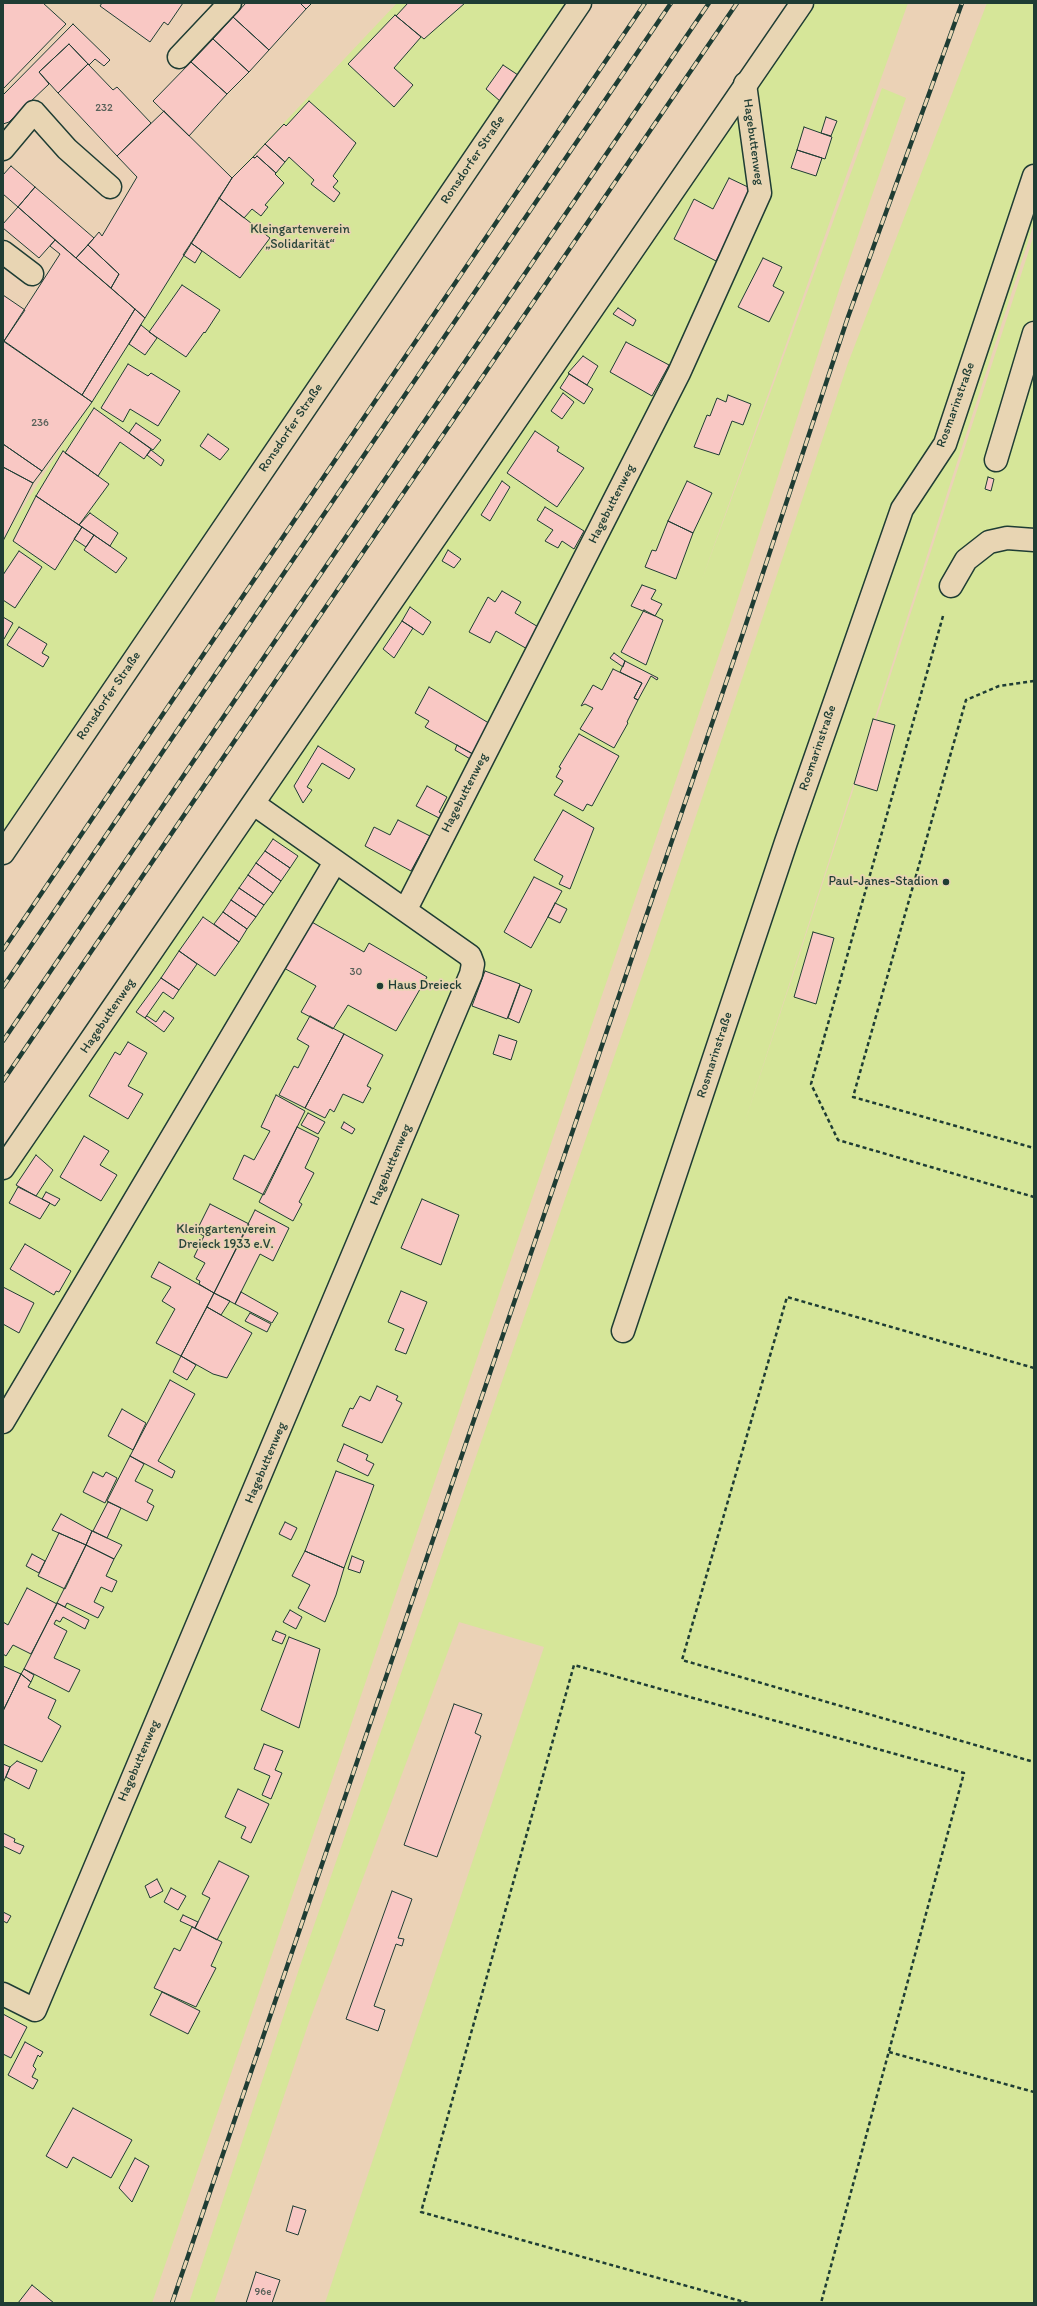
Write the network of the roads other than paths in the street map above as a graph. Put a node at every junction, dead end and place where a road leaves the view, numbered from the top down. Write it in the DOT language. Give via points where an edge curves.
graph roads {
  1 [pos="230,3"];
  2 [pos="580,3"];
  3 [pos="802,3"];
  4 [pos="179,57"];
  5 [pos="745,84"];
  6 [pos="3,149"];
  7 [pos="1034,176"];
  8 [pos="110,187"];
  9 [pos="3,252"];
  10 [pos="32,274"];
  11 [pos="1034,333"];
  12 [pos="996,460"];
  13 [pos="1034,540"];
  14 [pos="951,586"];
  15 [pos="254,804"];
  16 [pos="3,853"];
  17 [pos="335,862"];
  18 [pos="406,909"];
  19 [pos="3,1168"];
  20 [pos="623,1330"];
  21 [pos="3,1422"];
  22 [pos="3,1994"];
  1 -- 4 [label="street"];
  2 -- 16 [label="street, Ronsdorfer Straße"];
  3 -- 5 [label="street, Hagebuttenweg"];
  5 -- 15 [label="street, Hagebuttenweg"];
  5 -- 18 [label="street, Hagebuttenweg" via="760,193 679,373"];
  6 -- 8 [label="street" via="34,112 67,149"];
  7 -- 20 [label="street, Rosmarinstraße" via="945,444 902,509 786,842"];
  9 -- 10 [label="street"];
  11 -- 12 [label="street"];
  13 -- 14 [label="street" via="1007,538 989,542 966,560"];
  15 -- 17 [label="street, Hagebuttenweg"];
  15 -- 19 [label="street, Hagebuttenweg"];
  17 -- 18 [label="street, Hagebuttenweg"];
  17 -- 21 [label="street"];
  18 -- 22 [label="street, Hagebuttenweg" via="470,956 473,964 471,974 35,2010"];
}
